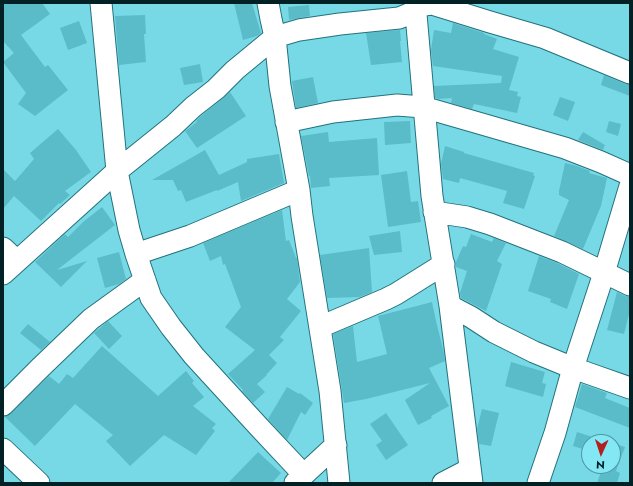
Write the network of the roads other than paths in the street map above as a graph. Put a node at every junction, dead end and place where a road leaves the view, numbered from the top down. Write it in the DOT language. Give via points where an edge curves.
graph roads {
  1 [pos="101,3"];
  2 [pos="268,3"];
  3 [pos="415,6"];
  4 [pos="275,37"];
  5 [pos="630,72"];
  6 [pos="424,107"];
  7 [pos="286,122"];
  8 [pos="117,171"];
  9 [pos="630,176"];
  10 [pos="630,186"];
  11 [pos="299,190"];
  12 [pos="434,212"];
  13 [pos="136,254"];
  14 [pos="8,261"];
  15 [pos="444,264"];
  16 [pos="604,273"];
  17 [pos="145,280"];
  18 [pos="630,285"];
  19 [pos="450,306"];
  20 [pos="320,327"];
  21 [pos="573,368"];
  22 [pos="630,388"];
  23 [pos="3,405"];
  24 [pos="336,445"];
  25 [pos="3,449"];
  26 [pos="471,476"];
  27 [pos="300,479"];
  28 [pos="38,483"];
  29 [pos="339,483"];
  30 [pos="443,483"];
  31 [pos="538,483"];
  1 -- 8 [label="street"];
  2 -- 4 [label="street"];
  3 -- 4 [label="street" via="409,14 399,18 299,30"];
  3 -- 5 [label="street" via="432,4 544,38"];
  3 -- 6 [label="street"];
  4 -- 7 [label="street"];
  4 -- 8 [label="street"];
  6 -- 7 [label="street" via="397,104 333,112"];
  6 -- 9 [label="street" via="565,148"];
  6 -- 12 [label="street"];
  7 -- 11 [label="street"];
  8 -- 13 [label="street"];
  8 -- 14 [label="street"];
  10 -- 16 [label="street"];
  11 -- 13 [label="street" via="190,236"];
  11 -- 20 [label="street"];
  12 -- 15 [label="street"];
  12 -- 16 [label="street" via="467,217 490,224 562,252"];
  13 -- 17 [label="street"];
  15 -- 19 [label="street"];
  15 -- 20 [label="street" via="391,296"];
  16 -- 18 [label="street"];
  16 -- 21 [label="street"];
  17 -- 23 [label="street" via="91,319"];
  17 -- 27 [label="street" via="151,298 171,327 259,427"];
  19 -- 21 [label="street" via="494,332"];
  19 -- 26 [label="street"];
  20 -- 24 [label="street"];
  21 -- 22 [label="street"];
  21 -- 31 [label="street"];
  24 -- 27 [label="street"];
  24 -- 29 [label="street"];
  25 -- 28 [label="street"];
  26 -- 30 [label="street"];
}
